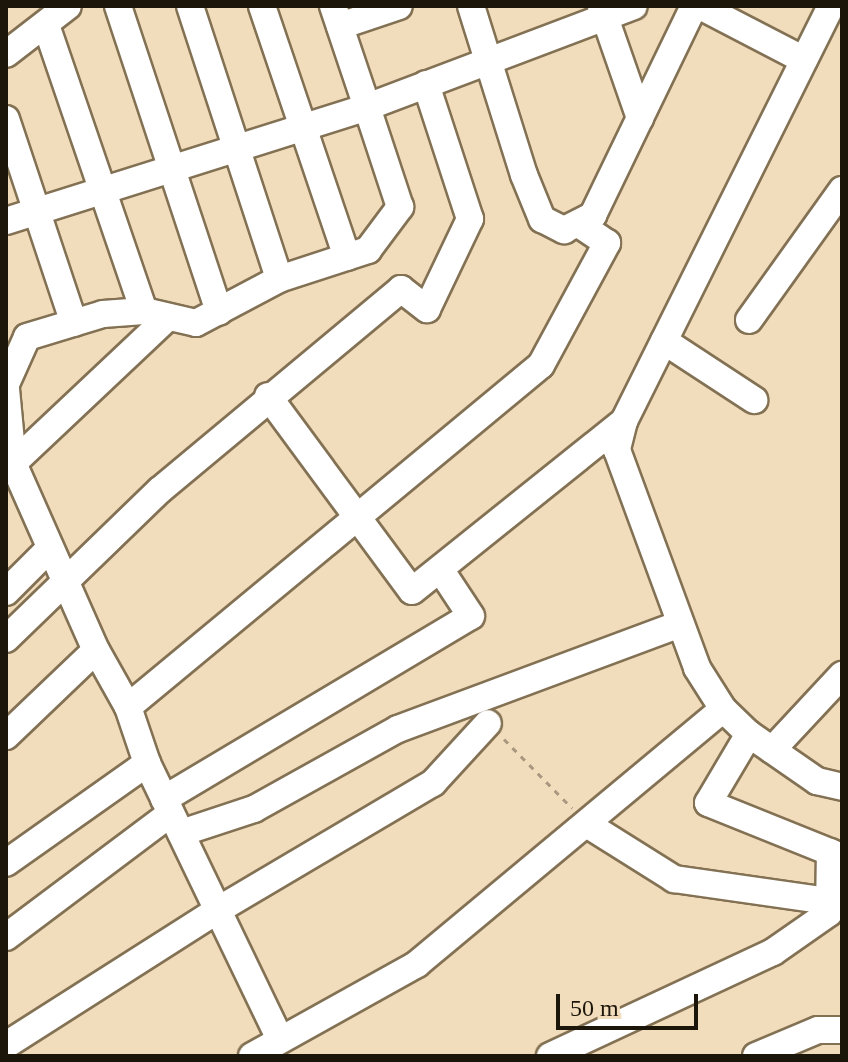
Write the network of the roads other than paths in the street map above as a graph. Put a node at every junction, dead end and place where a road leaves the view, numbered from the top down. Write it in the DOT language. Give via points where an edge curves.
graph roads {
  1 [pos="68,6"];
  2 [pos="118,6"];
  3 [pos="190,6"];
  4 [pos="262,6"];
  5 [pos="399,6"];
  6 [pos="471,6"];
  7 [pos="634,6"];
  8 [pos="694,6"];
  9 [pos="700,6"];
  10 [pos="831,6"];
  11 [pos="602,12"];
  12 [pos="336,16"];
  13 [pos="46,25"];
  14 [pos="6,54"];
  15 [pos="488,60"];
  16 [pos="804,60"];
  17 [pos="426,84"];
  18 [pos="367,107"];
  19 [pos="640,118"];
  20 [pos="6,119"];
  21 [pos="303,127"];
  22 [pos="237,149"];
  23 [pos="171,169"];
  24 [pos="842,190"];
  25 [pos="102,191"];
  26 [pos="37,211"];
  27 [pos="6,221"];
  28 [pos="580,225"];
  29 [pos="347,257"];
  30 [pos="279,279"];
  31 [pos="219,312"];
  32 [pos="156,314"];
  33 [pos="749,320"];
  34 [pos="74,323"];
  35 [pos="664,341"];
  36 [pos="8,369"];
  37 [pos="268,396"];
  38 [pos="754,400"];
  39 [pos="624,421"];
  40 [pos="10,467"];
  41 [pos="359,516"];
  42 [pos="50,548"];
  43 [pos="440,569"];
  44 [pos="64,580"];
  45 [pos="6,592"];
  46 [pos="680,624"];
  47 [pos="6,639"];
  48 [pos="96,650"];
  49 [pos="842,675"];
  50 [pos="128,707"];
  51 [pos="723,709"];
  52 [pos="488,723"];
  53 [pos="749,734"];
  54 [pos="6,736"];
  55 [pos="772,750"];
  56 [pos="147,763"];
  57 [pos="842,787"];
  58 [pos="172,815"];
  59 [pos="588,825"];
  60 [pos="836,855"];
  61 [pos="6,863"];
  62 [pos="836,902"];
  63 [pos="218,910"];
  64 [pos="6,937"];
  65 [pos="842,1030"];
  66 [pos="280,1039"];
  67 [pos="6,1045"];
  68 [pos="252,1056"];
  69 [pos="550,1056"];
  70 [pos="756,1056"];
  1 -- 13 [label="street"];
  2 -- 23 [label="street"];
  3 -- 22 [label="street"];
  4 -- 21 [label="street"];
  5 -- 12 [label="street"];
  6 -- 15 [label="street"];
  7 -- 11 [label="street"];
  8 -- 19 [label="street"];
  9 -- 16 [label="street"];
  10 -- 16 [label="street"];
  11 -- 15 [label="street"];
  11 -- 19 [label="street"];
  12 -- 18 [label="street"];
  13 -- 14 [label="street"];
  13 -- 25 [label="street"];
  15 -- 17 [label="street"];
  15 -- 28 [label="street" via="542,219 564,230"];
  16 -- 35 [label="street"];
  17 -- 18 [label="street"];
  17 -- 37 [label="street" via="470,219 427,309 401,289"];
  18 -- 21 [label="street"];
  18 -- 29 [label="street" via="400,207 368,250"];
  19 -- 28 [label="street" via="593,215"];
  20 -- 26 [label="street"];
  21 -- 22 [label="street"];
  21 -- 29 [label="street"];
  22 -- 23 [label="street"];
  22 -- 30 [label="street"];
  23 -- 25 [label="street"];
  23 -- 31 [label="street"];
  24 -- 33 [label="street"];
  25 -- 26 [label="street"];
  25 -- 32 [label="street"];
  26 -- 27 [label="street"];
  26 -- 34 [label="street"];
  28 -- 41 [label="street" via="607,243 541,365"];
  29 -- 30 [label="street"];
  30 -- 31 [label="street"];
  31 -- 32 [label="street" via="196,323"];
  32 -- 34 [label="street" via="103,314"];
  32 -- 40 [label="street"];
  34 -- 36 [label="street" via="27,337"];
  35 -- 38 [label="street"];
  35 -- 39 [label="street"];
  36 -- 40 [label="street"];
  37 -- 41 [label="street"];
  37 -- 44 [label="street"];
  39 -- 43 [label="street"];
  39 -- 46 [label="street" via="617,450"];
  40 -- 42 [label="street"];
  41 -- 43 [label="street" via="412,591"];
  41 -- 50 [label="street"];
  42 -- 44 [label="street"];
  42 -- 45 [label="street"];
  43 -- 58 [label="street" via="471,616"];
  44 -- 47 [label="street"];
  44 -- 48 [label="street"];
  46 -- 51 [label="street" via="697,668"];
  46 -- 58 [label="street" via="398,729 254,809"];
  48 -- 50 [label="street"];
  48 -- 54 [label="street"];
  49 -- 55 [label="street"];
  50 -- 56 [label="street"];
  51 -- 53 [label="street"];
  51 -- 59 [label="street"];
  52 -- 63 [label="street" via="433,783"];
  53 -- 55 [label="street"];
  53 -- 60 [label="street" via="708,803"];
  55 -- 57 [label="street" via="817,781"];
  56 -- 58 [label="street"];
  56 -- 61 [label="street"];
  58 -- 63 [label="street"];
  58 -- 64 [label="street"];
  59 -- 62 [label="street" via="674,879"];
  59 -- 66 [label="street" via="417,964"];
  60 -- 62 [label="street"];
  62 -- 69 [label="street" via="829,913 773,952"];
  63 -- 66 [label="street"];
  63 -- 67 [label="street"];
  65 -- 70 [label="street" via="818,1030"];
  66 -- 68 [label="street"];
}
